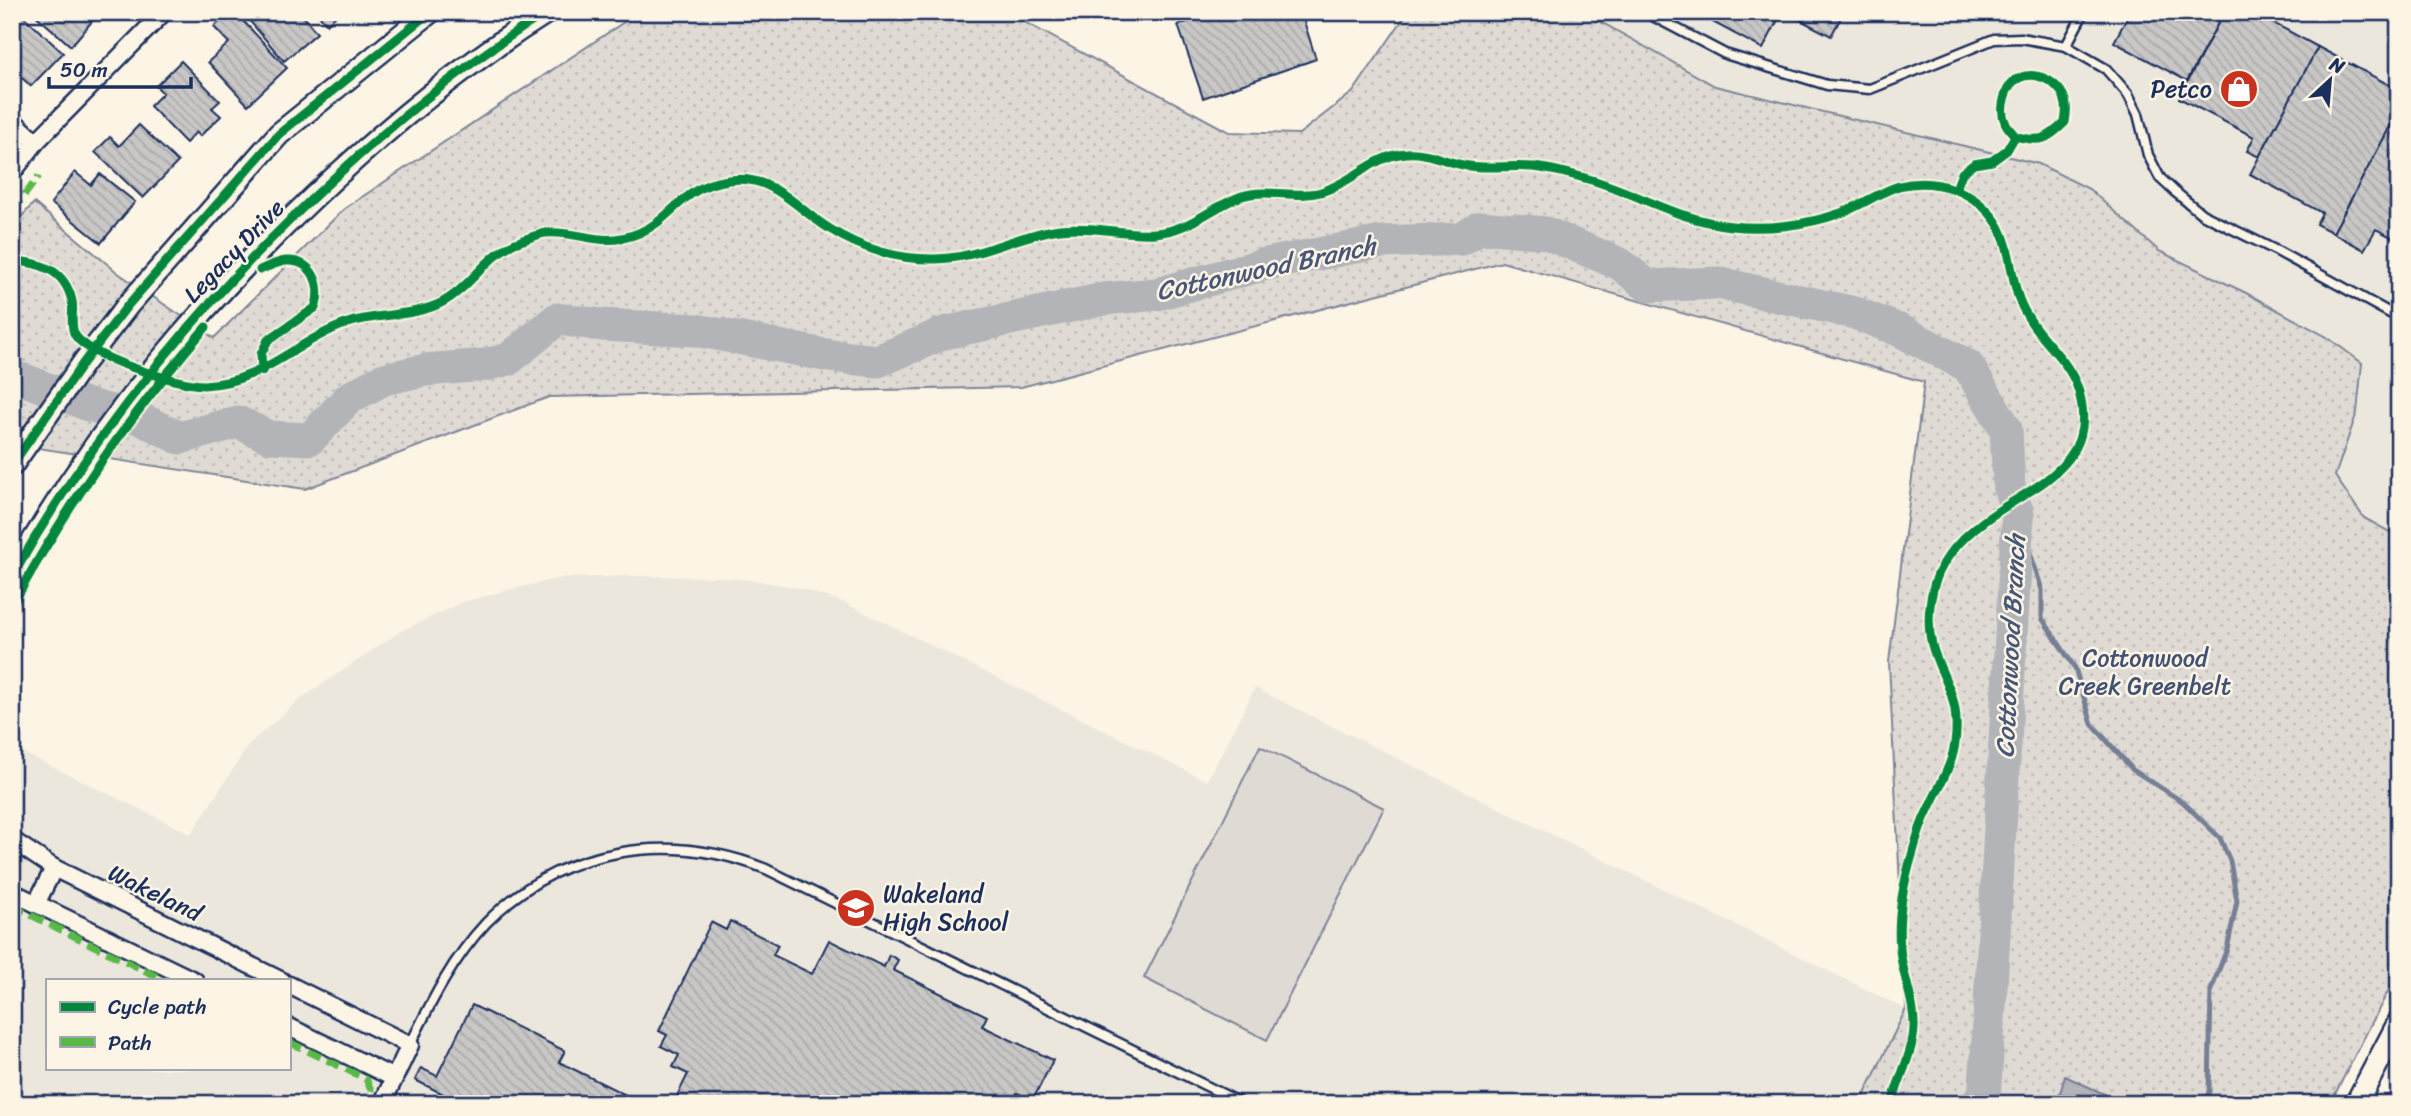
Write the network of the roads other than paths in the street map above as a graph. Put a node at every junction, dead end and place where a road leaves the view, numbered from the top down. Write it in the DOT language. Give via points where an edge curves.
graph roads {
  1 [pos="164,12"];
  2 [pos="430,12"];
  3 [pos="547,12"];
  4 [pos="1645,12"];
  5 [pos="2084,12"];
  6 [pos="2066,46"];
  7 [pos="12,120"];
  8 [pos="36,142"];
  9 [pos="12,173"];
  10 [pos="2399,318"];
  11 [pos="2399,459"];
  12 [pos="12,465"];
  13 [pos="2399,484"];
  14 [pos="15,571"];
  15 [pos="12,840"];
  16 [pos="54,868"];
  17 [pos="12,892"];
  18 [pos="36,904"];
  19 [pos="191,979"];
  20 [pos="278,979"];
  21 [pos="290,985"];
  22 [pos="2399,1022"];
  23 [pos="290,1027"];
  24 [pos="410,1045"];
  25 [pos="394,1079"];
  26 [pos="382,1104"];
  27 [pos="1243,1104"];
  28 [pos="2356,1104"];
  1 -- 8 [label="street"];
  2 -- 12 [label="main road, Legacy Drive" via="279,134 128,305"];
  3 -- 14 [label="main road, Legacy Drive" via="463,69 366,149 246,262 156,364"];
  4 -- 6 [label="lane" via="1725,54 1827,85 1870,89 1994,39 2021,38"];
  5 -- 6 [label="lane"];
  6 -- 10 [label="lane" via="2110,73 2129,94 2160,178 2202,214"];
  7 -- 8 [label="street"];
  8 -- 9 [label="street"];
  11 -- 13 [label="lane" via="2395,470"];
  15 -- 16 [label="street, Wakeland"];
  16 -- 18 [label="street"];
  16 -- 20 [label="street, Wakeland"];
  17 -- 18 [label="street"];
  18 -- 19 [label="street"];
  21 -- 24 [label="street"];
  22 -- 28 [label="main road"];
  23 -- 25 [label="street"];
  24 -- 25 [label="street"];
  24 -- 27 [label="lane" via="465,948 486,923 523,893 575,864 607,855 640,849 690,849 766,869"];
  25 -- 26 [label="street"];
}
